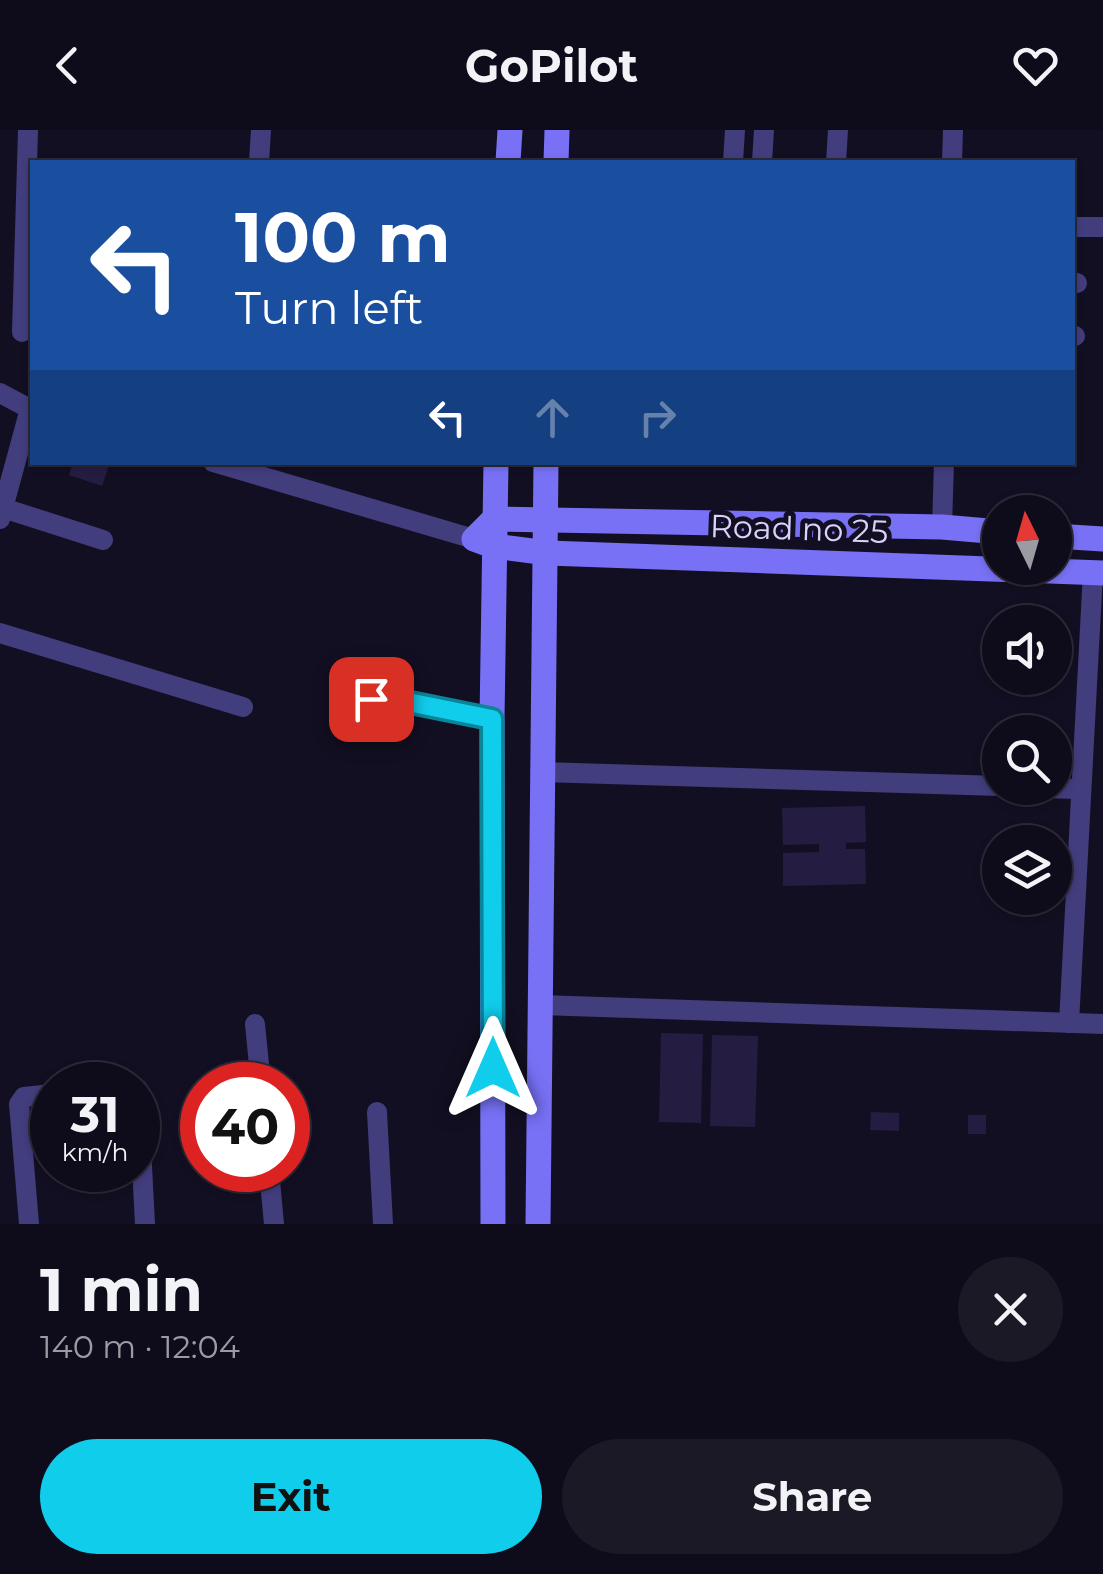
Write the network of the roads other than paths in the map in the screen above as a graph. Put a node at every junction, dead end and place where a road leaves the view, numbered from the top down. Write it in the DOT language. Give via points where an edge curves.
graph roads {
  1 [pos="28,130"];
  2 [pos="260,130"];
  3 [pos="510,130"];
  4 [pos="557,130"];
  5 [pos="735,130"];
  6 [pos="764,130"];
  7 [pos="838,130"];
  8 [pos="953,130"];
  9 [pos="259,160"];
  10 [pos="508,160"];
  11 [pos="556,160"];
  12 [pos="733,160"];
  13 [pos="762,160"];
  14 [pos="836,160"];
  15 [pos="952,160"];
  16 [pos="1075,227"];
  17 [pos="1103,228"];
  18 [pos="22,332"];
  19 [pos="0,394"];
  20 [pos="30,409"];
  21 [pos="30,412"];
  22 [pos="223,465"];
  23 [pos="496,465"];
  24 [pos="546,465"];
  25 [pos="944,465"];
  26 [pos="3,500"];
  27 [pos="494,519"];
  28 [pos="545,522"];
  29 [pos="942,528"];
  30 [pos="982,531"];
  31 [pos="1072,537"];
  32 [pos="1103,539"];
  33 [pos="102,540"];
  34 [pos="484,543"];
  35 [pos="548,553"];
  36 [pos="1098,573"];
  37 [pos="0,633"];
  38 [pos="416,704"];
  39 [pos="243,707"];
  40 [pos="492,719"];
  41 [pos="542,772"];
  42 [pos="982,785"];
  43 [pos="1072,789"];
  44 [pos="1079,789"];
  45 [pos="541,1005"];
  46 [pos="1069,1023"];
  47 [pos="255,1024"];
  48 [pos="1103,1024"];
  49 [pos="259,1062"];
  50 [pos="30,1096"];
  51 [pos="377,1112"];
  52 [pos="144,1192"];
  53 [pos="271,1192"];
  54 [pos="29,1224"];
  55 [pos="146,1224"];
  56 [pos="274,1224"];
  57 [pos="383,1224"];
  58 [pos="493,1224"];
  59 [pos="538,1224"];
  1 -- 18 [label="street"];
  2 -- 9 [label="street"];
  3 -- 10 [label="street"];
  4 -- 11 [label="street"];
  5 -- 12 [label="street"];
  6 -- 13 [label="street"];
  7 -- 14 [label="street"];
  8 -- 15 [label="street"];
  16 -- 17 [label="street"];
  19 -- 20 [label="street"];
  21 -- 26 [label="street"];
  22 -- 34 [label="street"];
  23 -- 27 [label="street"];
  24 -- 28 [label="street"];
  25 -- 29 [label="street"];
  26 -- 33 [label="street"];
  27 -- 28 [label="street, Road no 25"];
  27 -- 34 [label="street"];
  28 -- 29 [label="street, Road no 25"];
  28 -- 35 [label="street"];
  29 -- 30 [label="street, Road no 25"];
  31 -- 32 [label="street"];
  34 -- 35 [label="street, Road no 25"];
  34 -- 40 [label="street"];
  35 -- 36 [label="street, Road no 25"];
  35 -- 41 [label="street"];
  36 -- 44 [label="street"];
  37 -- 39 [label="street"];
  38 -- 38 [label="lane" via="379,734 360,725 362,705 371,699"];
  38 -- 40 [label="lane"];
  40 -- 58 [label="street"];
  41 -- 42 [label="street"];
  41 -- 45 [label="street"];
  43 -- 44 [label="street"];
  44 -- 46 [label="street"];
  45 -- 46 [label="street"];
  45 -- 59 [label="street"];
  46 -- 48 [label="street"];
  47 -- 49 [label="street"];
  50 -- 54 [label="street" via="19,1104"];
  51 -- 57 [label="street"];
  52 -- 55 [label="street"];
  53 -- 56 [label="street"];
}
